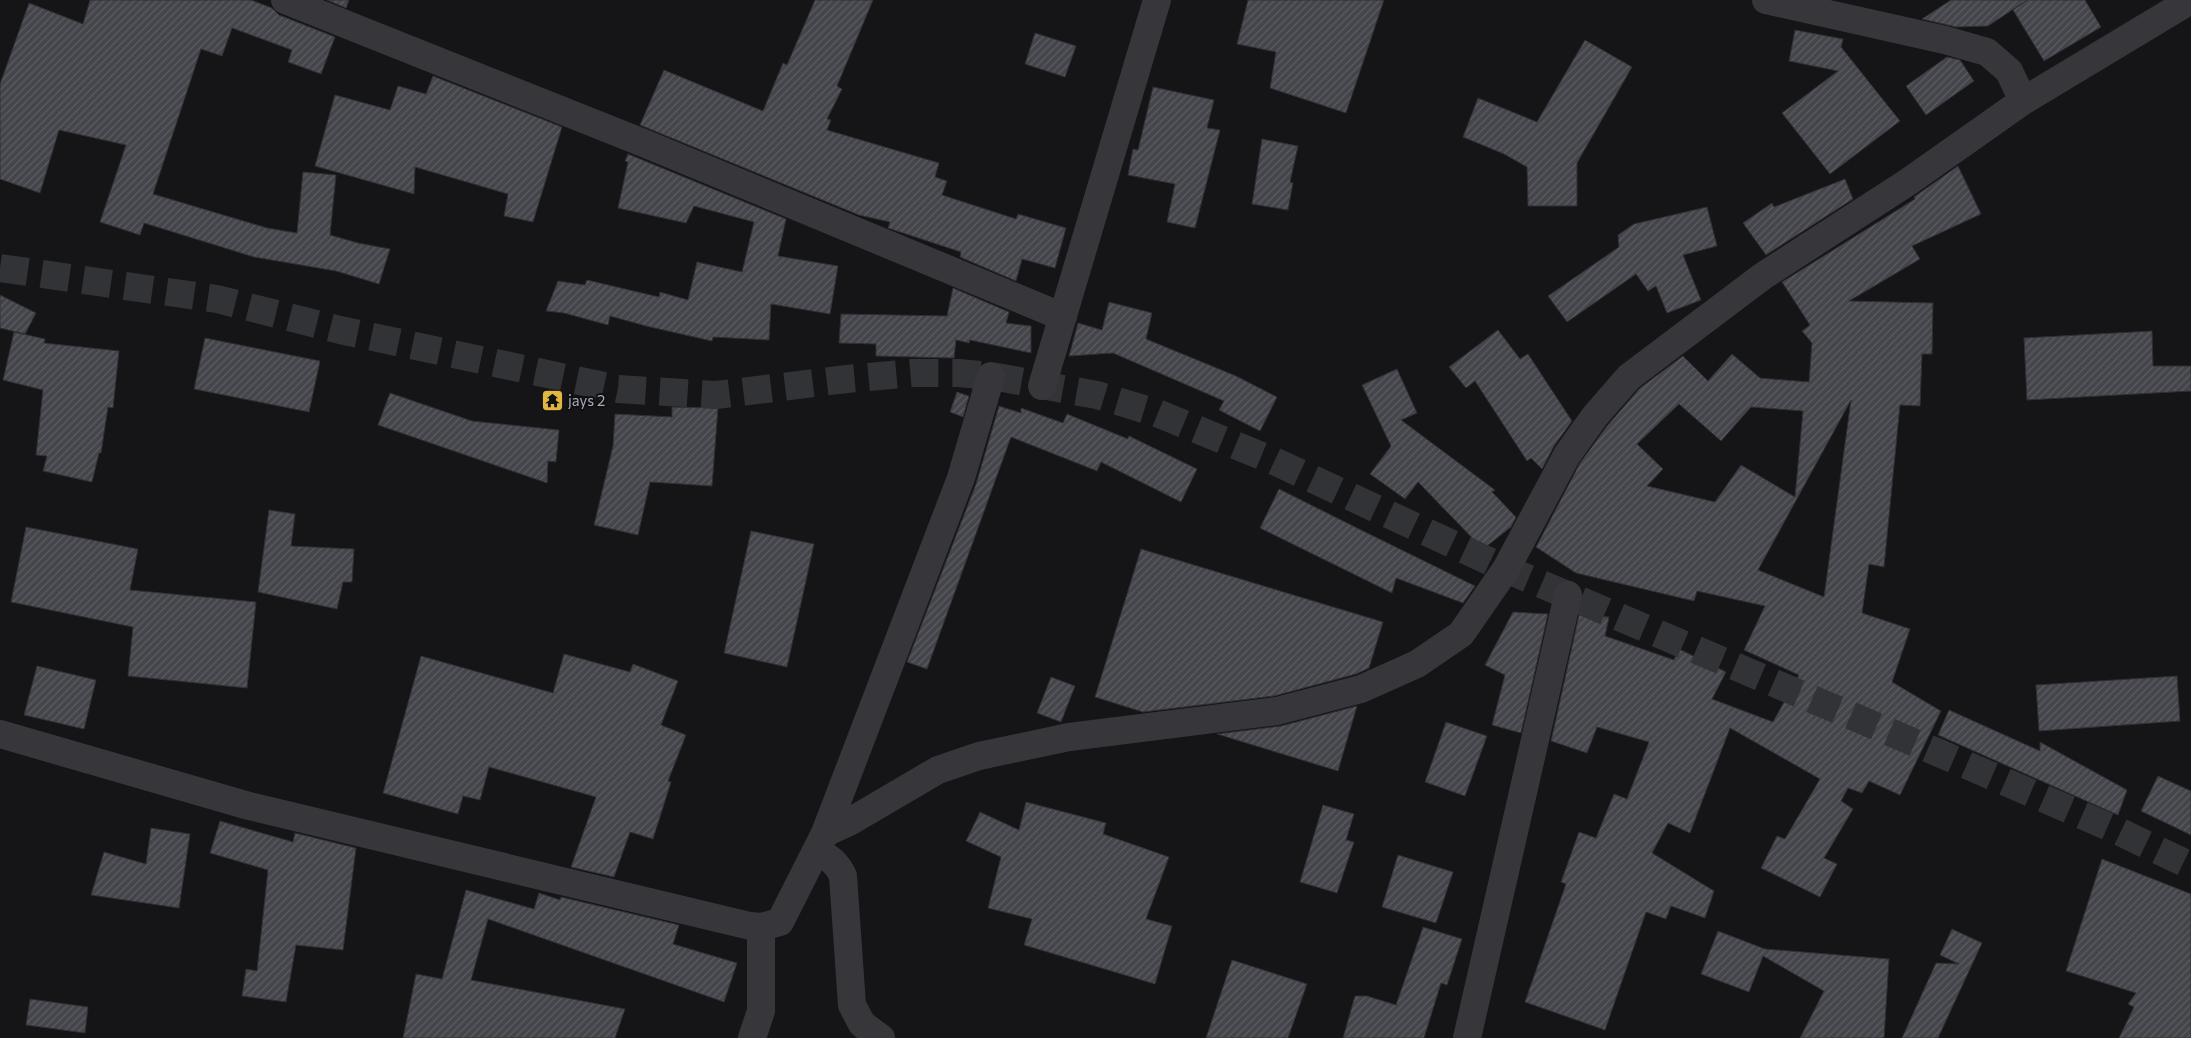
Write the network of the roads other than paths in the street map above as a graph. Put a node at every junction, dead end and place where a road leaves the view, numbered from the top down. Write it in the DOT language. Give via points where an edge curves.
graph roads {
  1 [pos="285,0"];
  2 [pos="1157,0"];
  3 [pos="1766,0"];
  4 [pos="2191,0"];
  5 [pos="2023,101"];
  6 [pos="1063,317"];
  7 [pos="991,376"];
  8 [pos="1042,386"];
  9 [pos="1568,595"];
  10 [pos="0,734"];
  11 [pos="821,842"];
  12 [pos="762,927"];
  13 [pos="752,1038"];
  14 [pos="881,1038"];
  15 [pos="1468,1038"];
  1 -- 6 [label="street" via="646,144"];
  2 -- 6 [label="street"];
  3 -- 5 [label="street" via="1987,52 2008,71"];
  4 -- 5 [label="street"];
  5 -- 11 [label="street" via="1908,182 1764,276 1629,377 1567,455 1506,569 1461,634 1417,664 1361,689 1277,711 1069,737 979,756 938,770"];
  6 -- 8 [label="street"];
  7 -- 11 [label="street" via="961,478"];
  9 -- 15 [label="street"];
  10 -- 12 [label="street" via="249,806"];
  11 -- 12 [label="street" via="780,922"];
  11 -- 14 [label="street" via="844,876 852,1005 862,1024"];
  12 -- 13 [label="street" via="761,1011"];
}
